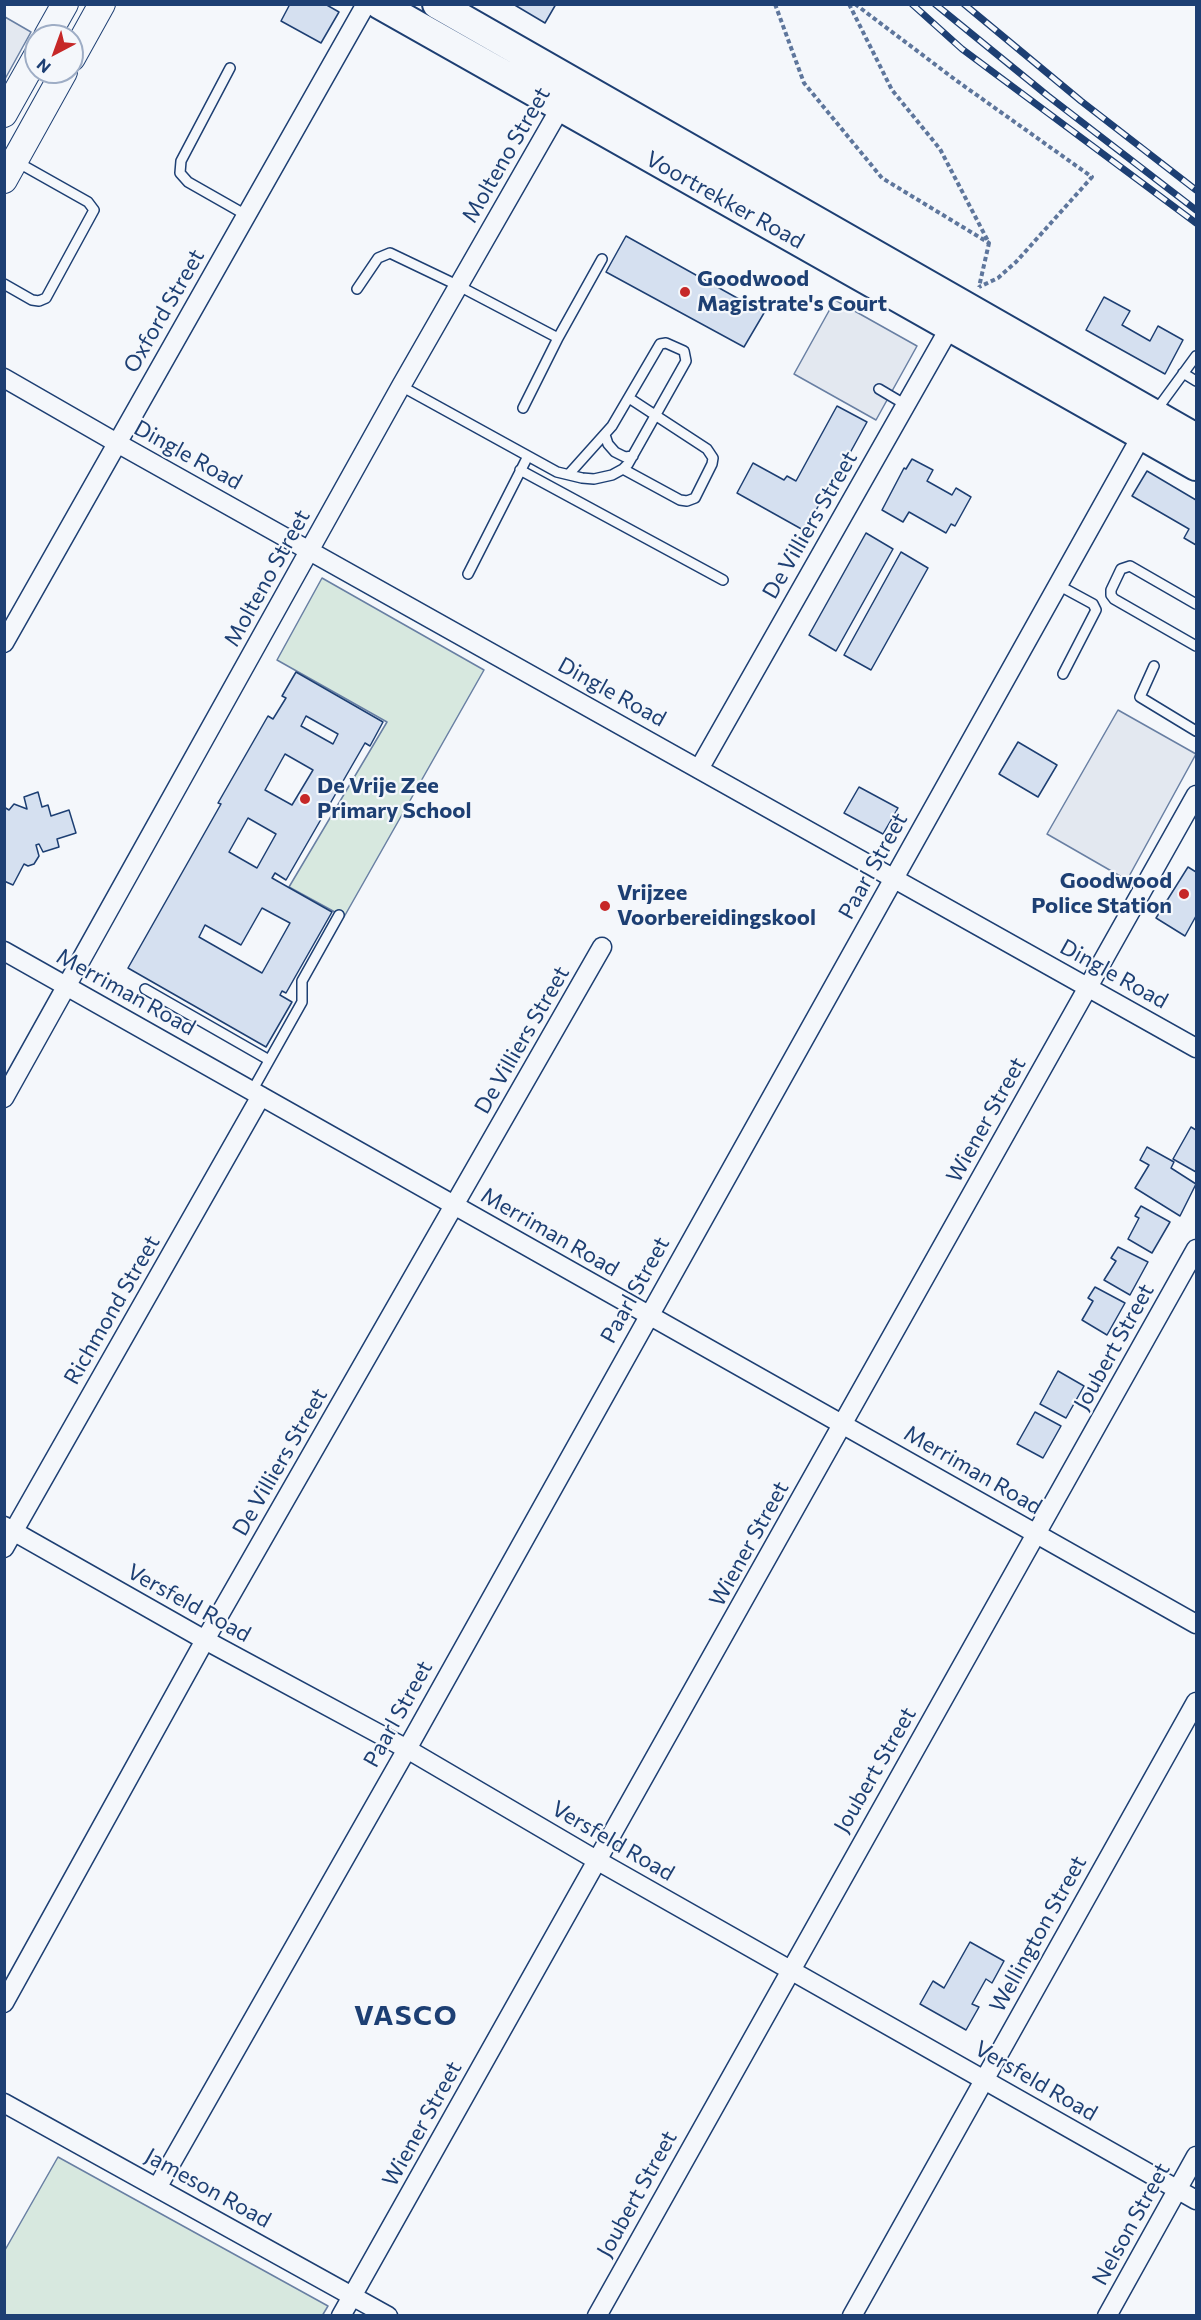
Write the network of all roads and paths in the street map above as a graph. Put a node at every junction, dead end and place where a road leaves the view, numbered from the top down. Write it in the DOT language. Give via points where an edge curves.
graph roads {
  1 [pos="65,4"];
  2 [pos="102,4"];
  3 [pos="366,4"];
  4 [pos="379,4"];
  5 [pos="436,4"];
  6 [pos="775,4"];
  7 [pos="849,4"];
  8 [pos="855,4"];
  9 [pos="54,24"];
  10 [pos="84,36"];
  11 [pos="230,68"];
  12 [pos="24,74"];
  13 [pos="57,84"];
  14 [pos="568,95"];
  15 [pos="4,114"];
  16 [pos="10,170"];
  17 [pos="246,215"];
  18 [pos="989,243"];
  19 [pos="602,259"];
  20 [pos="4,284"];
  21 [pos="459,286"];
  22 [pos="357,289"];
  23 [pos="956,316"];
  24 [pos="558,338"];
  25 [pos="1197,356"];
  26 [pos="1183,373"];
  27 [pos="4,378"];
  28 [pos="1197,381"];
  29 [pos="401,386"];
  30 [pos="879,390"];
  31 [pos="629,398"];
  32 [pos="906,405"];
  33 [pos="523,408"];
  34 [pos="656,416"];
  35 [pos="1147,425"];
  36 [pos="605,435"];
  37 [pos="1197,438"];
  38 [pos="117,443"];
  39 [pos="528,456"];
  40 [pos="633,456"];
  41 [pos="1197,466"];
  42 [pos="623,469"];
  43 [pos="520,470"];
  44 [pos="569,474"];
  45 [pos="310,550"];
  46 [pos="468,573"];
  47 [pos="723,580"];
  48 [pos="1058,585"];
  49 [pos="1197,604"];
  50 [pos="4,643"];
  51 [pos="1197,646"];
  52 [pos="1154,666"];
  53 [pos="1063,674"];
  54 [pos="1197,731"];
  55 [pos="699,769"];
  56 [pos="1197,795"];
  57 [pos="894,878"];
  58 [pos="339,915"];
  59 [pos="602,947"];
  60 [pos="4,951"];
  61 [pos="67,987"];
  62 [pos="1088,987"];
  63 [pos="145,989"];
  64 [pos="1197,1048"];
  65 [pos="269,1060"];
  66 [pos="256,1093"];
  67 [pos="4,1098"];
  68 [pos="455,1205"];
  69 [pos="1197,1249"];
  70 [pos="648,1316"];
  71 [pos="844,1424"];
  72 [pos="9,1528"];
  73 [pos="1037,1534"];
  74 [pos="4,1548"];
  75 [pos="1197,1624"];
  76 [pos="205,1640"];
  77 [pos="1197,1702"];
  78 [pos="406,1749"];
  79 [pos="598,1861"];
  80 [pos="790,1969"];
  81 [pos="4,2002"];
  82 [pos="984,2079"];
  83 [pos="4,2103"];
  84 [pos="1197,2156"];
  85 [pos="158,2188"];
  86 [pos="1177,2190"];
  87 [pos="1197,2200"];
  88 [pos="353,2296"];
  89 [pos="341,2316"];
  90 [pos="388,2316"];
  91 [pos="597,2316"];
  92 [pos="852,2316"];
  93 [pos="1107,2316"];
  1 -- 9 [label="street"];
  2 -- 10 [label="street"];
  3 -- 17 [label="street, Oxford Street"];
  4 -- 14 [label="main road, Voortrekker Road"];
  5 -- 14 [label="main road, Voortrekker Road"];
  6 -- 18 [label="path" via="804,84 882,178"];
  7 -- 18 [label="path" via="892,90 939,149"];
  8 -- 18 [label="path" via="1092,177 1016,262 998,278 978,288"];
  11 -- 17 [label="lane" via="181,161 180,173 188,182"];
  12 -- 15 [label="street"];
  13 -- 16 [label="street"];
  14 -- 21 [label="street, Molteno Street"];
  14 -- 23 [label="main road, Voortrekker Road"];
  16 -- 20 [label="lane" via="87,202 94,210 46,298 32,300"];
  17 -- 38 [label="street, Oxford Street"];
  19 -- 24 [label="lane"];
  21 -- 22 [label="lane" via="390,253 378,258"];
  21 -- 24 [label="lane"];
  21 -- 29 [label="street, Molteno Street"];
  23 -- 32 [label="street, De Villiers Street"];
  23 -- 35 [label="main road, Voortrekker Road"];
  24 -- 33 [label="lane"];
  25 -- 26 [label="lane"];
  26 -- 28 [label="lane"];
  26 -- 35 [label="lane"];
  27 -- 38 [label="street, Dingle Road"];
  29 -- 39 [label="lane"];
  29 -- 45 [label="street, Molteno Street"];
  30 -- 32 [label="lane"];
  31 -- 34 [label="lane"];
  31 -- 34 [label="lane" via="660,344 682,349 686,361"];
  31 -- 36 [label="lane"];
  32 -- 55 [label="street, De Villiers Street"];
  34 -- 40 [label="lane"];
  34 -- 42 [label="lane" via="710,453 712,464 698,493 691,500 680,501"];
  35 -- 37 [label="main road, Voortrekker Road"];
  35 -- 41 [label="main road, Voortrekker Road"];
  35 -- 48 [label="street, Paarl Street"];
  36 -- 40 [label="lane" via="615,453"];
  36 -- 44 [label="lane"];
  38 -- 45 [label="street, Dingle Road"];
  38 -- 50 [label="street, Oxford Street"];
  39 -- 43 [label="lane"];
  39 -- 44 [label="lane"];
  40 -- 42 [label="lane"];
  42 -- 44 [label="lane" via="594,479"];
  43 -- 46 [label="lane"];
  43 -- 47 [label="lane"];
  45 -- 55 [label="street, Dingle Road"];
  45 -- 61 [label="street, Molteno Street"];
  48 -- 53 [label="lane" via="1094,604 1096,610"];
  48 -- 57 [label="street, Paarl Street"];
  49 -- 51 [label="lane" via="1130,566 1121,569 1111,590 1114,599"];
  52 -- 54 [label="lane" via="1140,697"];
  55 -- 57 [label="street, Dingle Road"];
  56 -- 62 [label="street, Wiener Street"];
  57 -- 62 [label="street, Dingle Road"];
  57 -- 70 [label="street, Paarl Street"];
  58 -- 65 [label="lane" via="302,981 302,1002"];
  59 -- 68 [label="street, De Villiers Street"];
  60 -- 61 [label="street, Merriman Road"];
  61 -- 66 [label="street, Merriman Road"];
  61 -- 67 [label="street, Molteno Street"];
  62 -- 64 [label="street, Dingle Road"];
  62 -- 71 [label="street, Wiener Street"];
  63 -- 65 [label="lane"];
  65 -- 66 [label="lane"];
  66 -- 68 [label="street, Merriman Road"];
  66 -- 72 [label="street, Richmond Street"];
  68 -- 70 [label="street, Merriman Road"];
  68 -- 76 [label="street, De Villiers Street"];
  69 -- 73 [label="street, Joubert Street"];
  70 -- 71 [label="street, Merriman Road"];
  70 -- 78 [label="street, Paarl Street"];
  71 -- 73 [label="street, Merriman Road"];
  71 -- 79 [label="street, Wiener Street"];
  72 -- 74 [label="street, Richmond Street"];
  72 -- 76 [label="street, Versfeld Road"];
  73 -- 75 [label="street, Merriman Road"];
  73 -- 80 [label="street, Joubert Street"];
  76 -- 78 [label="street, Versfeld Road"];
  76 -- 81 [label="street, De Villiers Street"];
  77 -- 82 [label="street, Wellington Street"];
  78 -- 79 [label="street, Versfeld Road"];
  78 -- 85 [label="street, Paarl Street"];
  79 -- 80 [label="street, Versfeld Road"];
  79 -- 88 [label="street, Wiener Street"];
  80 -- 82 [label="street, Versfeld Road"];
  80 -- 91 [label="street, Joubert Street"];
  82 -- 86 [label="street, Versfeld Road"];
  82 -- 92 [label="street, Wellington Street"];
  83 -- 85 [label="street, Jameson Road"];
  84 -- 86 [label="street, Nelson Street"];
  85 -- 88 [label="street, Jameson Road"];
  86 -- 87 [label="street, Versfeld Road"];
  86 -- 93 [label="street, Nelson Street"];
  88 -- 89 [label="street, Wiener Street"];
  88 -- 90 [label="street, Jameson Road"];
}
